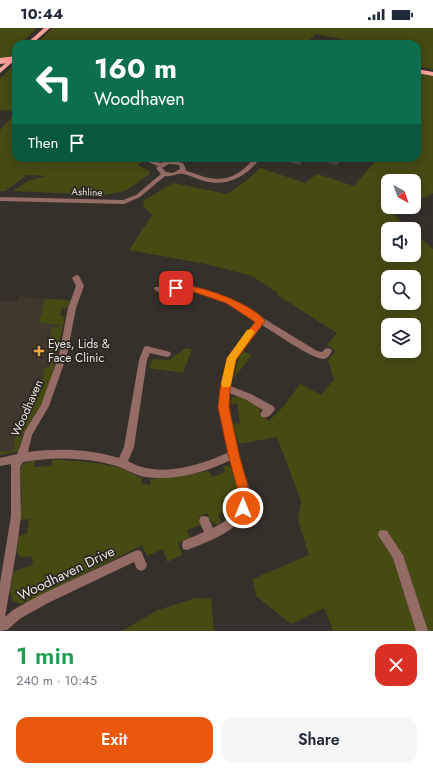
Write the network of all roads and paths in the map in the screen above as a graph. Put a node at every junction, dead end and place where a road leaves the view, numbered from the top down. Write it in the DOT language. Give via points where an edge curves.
graph roads {
  1 [pos="47,28"];
  2 [pos="34,40"];
  3 [pos="12,59"];
  4 [pos="0,61"];
  5 [pos="12,61"];
  6 [pos="0,71"];
  7 [pos="421,71"];
  8 [pos="433,74"];
  9 [pos="153,162"];
  10 [pos="177,162"];
  11 [pos="253,162"];
  12 [pos="161,165"];
  13 [pos="181,171"];
  14 [pos="164,174"];
  15 [pos="0,199"];
  16 [pos="76,278"];
  17 [pos="156,289"];
  18 [pos="261,321"];
  19 [pos="328,351"];
  20 [pos="167,354"];
  21 [pos="225,389"];
  22 [pos="265,414"];
  23 [pos="234,454"];
  24 [pos="20,457"];
  25 [pos="0,462"];
  26 [pos="122,463"];
  27 [pos="204,521"];
  28 [pos="210,534"];
  29 [pos="383,535"];
  30 [pos="187,545"];
  31 [pos="141,565"];
  32 [pos="5,591"];
  33 [pos="0,614"];
  34 [pos="0,625"];
  35 [pos="422,631"];
  1 -- 2 [label="main road"];
  3 -- 4 [label="main road, bridge"];
  5 -- 6 [label="main road"];
  7 -- 8 [label="main road"];
  9 -- 12 [label="street"];
  10 -- 12 [label="street"];
  10 -- 13 [label="street" via="183,167"];
  11 -- 13 [label="street" via="236,178 225,182 211,181"];
  12 -- 14 [label="street" via="159,169"];
  13 -- 14 [label="street"];
  14 -- 15 [label="street, Ashline" via="138,196 124,202"];
  16 -- 24 [label="street, Woodhaven" via="80,286 72,308 63,355 45,406 28,434"];
  17 -- 18 [label="street" via="194,289 212,294 230,301"];
  18 -- 19 [label="street" via="314,353 324,356"];
  18 -- 21 [label="street" via="232,358"];
  20 -- 26 [label="street" via="148,349 143,360 129,446"];
  21 -- 22 [label="street" via="250,396 270,409"];
  21 -- 23 [label="street" via="224,407"];
  23 -- 26 [label="street" via="212,464 180,472 141,472"];
  23 -- 28 [label="street" via="246,498 243,508 229,525"];
  24 -- 25 [label="street"];
  24 -- 26 [label="street" via="69,454"];
  24 -- 32 [label="street, Woodhaven" via="15,466 16,516"];
  27 -- 28 [label="street"];
  28 -- 30 [label="street"];
  29 -- 35 [label="street" via="398,555"];
  31 -- 34 [label="street, Woodhaven Drive" via="137,555 44,599 17,614 4,626"];
  32 -- 33 [label="street, Woodhaven Drive"];
}
